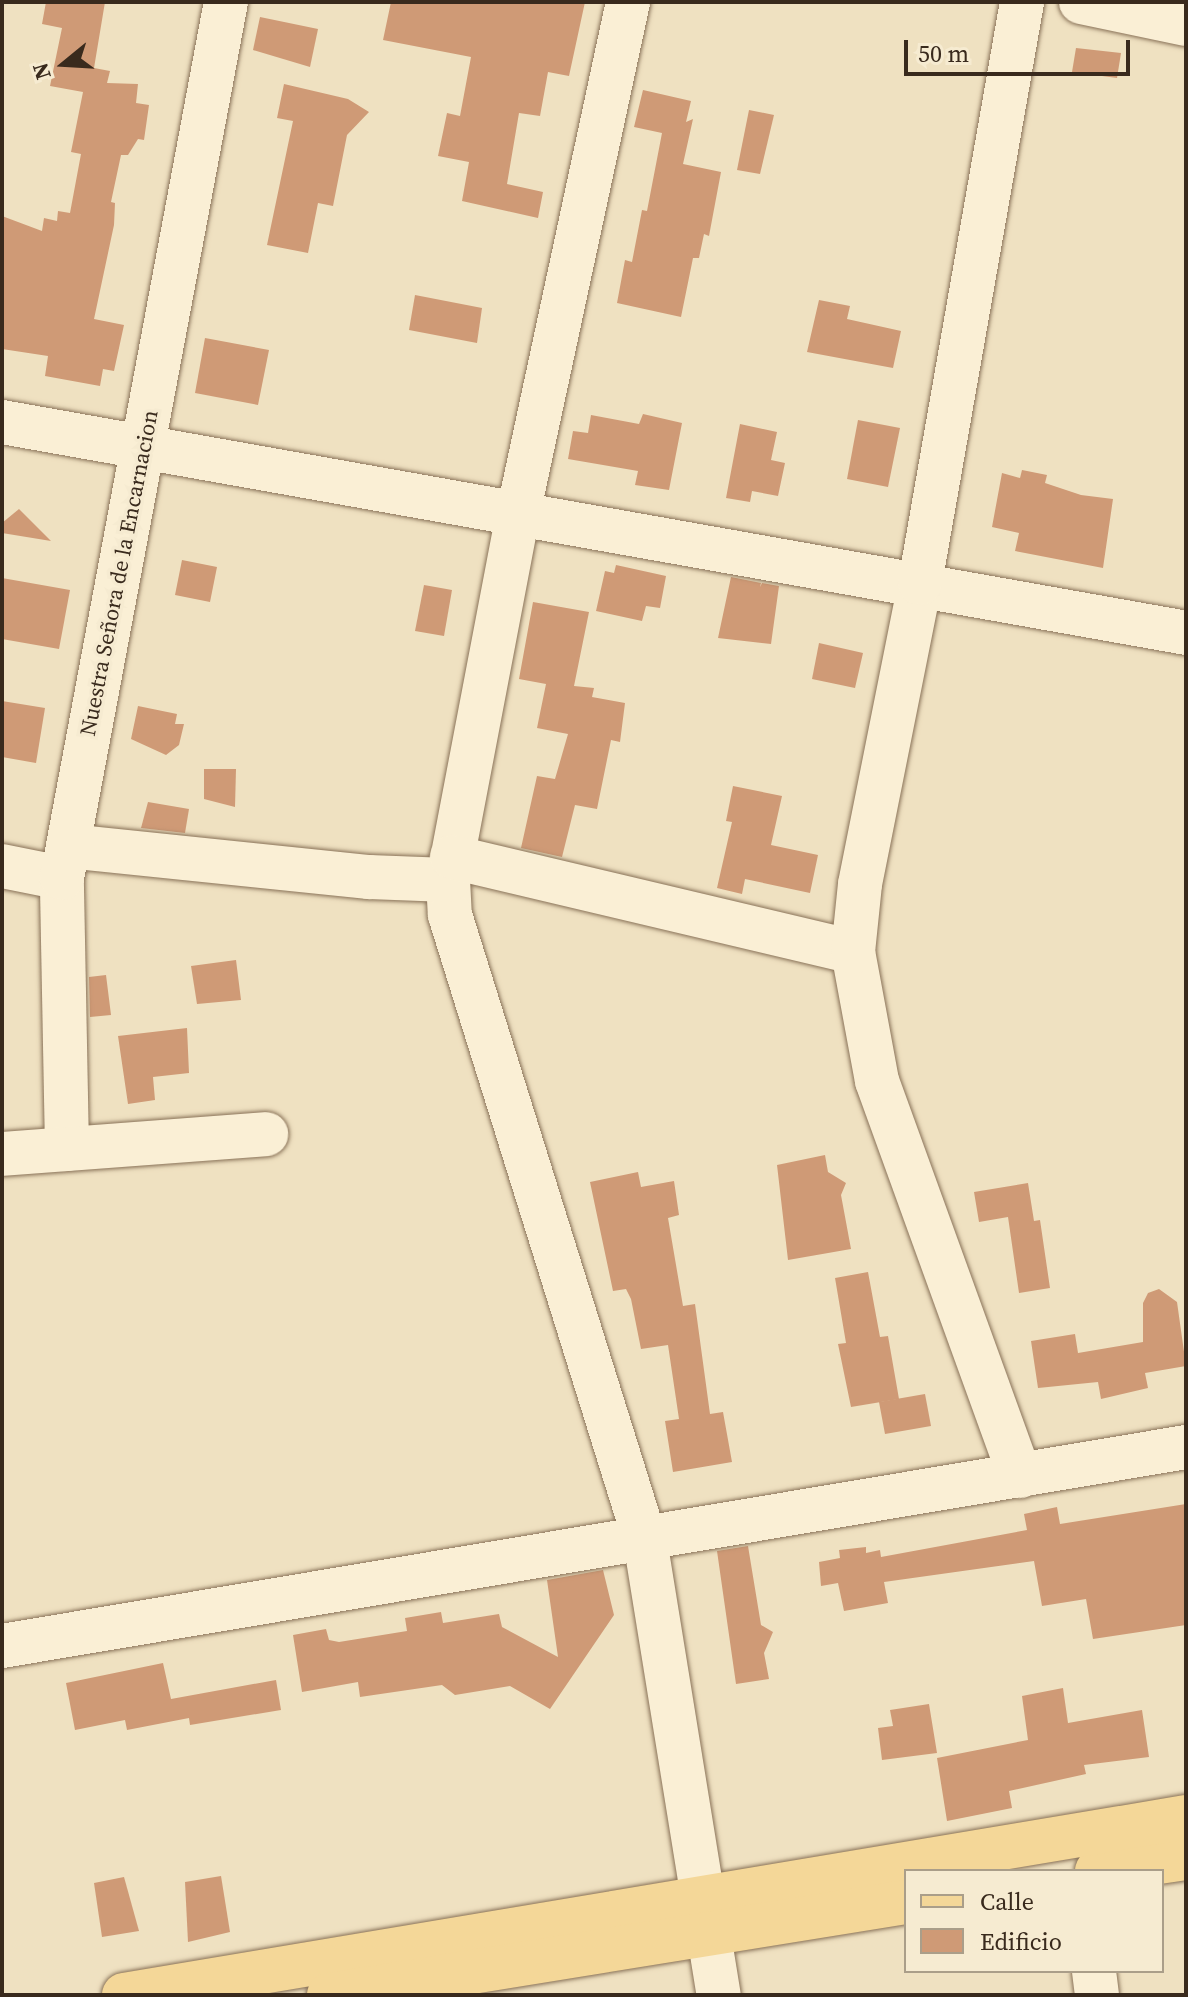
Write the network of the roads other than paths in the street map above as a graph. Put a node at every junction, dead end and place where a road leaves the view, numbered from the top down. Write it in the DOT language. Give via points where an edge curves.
graph roads {
  1 [pos="226,2"];
  2 [pos="628,2"];
  3 [pos="1022,2"];
  4 [pos="1081,2"];
  5 [pos="1186,24"];
  6 [pos="2,422"];
  7 [pos="142,448"];
  8 [pos="518,514"];
  9 [pos="920,583"];
  10 [pos="1186,633"];
  11 [pos="65,862"];
  12 [pos="2,866"];
  13 [pos="450,868"];
  14 [pos="853,952"];
  15 [pos="266,1134"];
  16 [pos="67,1149"];
  17 [pos="2,1154"];
  18 [pos="1186,1447"];
  19 [pos="1020,1476"];
  20 [pos="645,1540"];
  21 [pos="2,1646"];
  22 [pos="1186,1817"];
  23 [pos="1186,1858"];
  24 [pos="1084,1859"];
  25 [pos="1018,1869"];
  26 [pos="904,1886"];
  27 [pos="904,1902"];
  28 [pos="706,1916"];
  29 [pos="1094,1973"];
  30 [pos="124,1995"];
  31 [pos="329,1995"];
  32 [pos="719,1995"];
  33 [pos="1097,1995"];
  1 -- 7 [label="street, Nuestra Señora de la Encarnacion"];
  2 -- 8 [label="street"];
  3 -- 9 [label="street"];
  4 -- 5 [label="street"];
  6 -- 7 [label="street"];
  7 -- 8 [label="street"];
  7 -- 11 [label="street, Nuestra Señora de la Encarnacion"];
  8 -- 9 [label="street"];
  8 -- 13 [label="street"];
  9 -- 10 [label="street"];
  9 -- 14 [label="street" via="860,884"];
  11 -- 12 [label="street"];
  11 -- 13 [label="street" via="369,877"];
  11 -- 16 [label="street, Nuestra Señora de la Encarnacion"];
  13 -- 14 [label="street"];
  13 -- 20 [label="street" via="450,915"];
  14 -- 19 [label="street" via="877,1081"];
  15 -- 16 [label="street"];
  16 -- 17 [label="street"];
  18 -- 19 [label="street"];
  19 -- 20 [label="street"];
  20 -- 21 [label="street"];
  20 -- 28 [label="street"];
  22 -- 24 [label="main road"];
  23 -- 24 [label="main road"];
  24 -- 25 [label="main road"];
  26 -- 28 [label="main road"];
  27 -- 28 [label="main road"];
  28 -- 30 [label="main road"];
  28 -- 31 [label="main road"];
  28 -- 32 [label="street"];
  29 -- 33 [label="street"];
}
